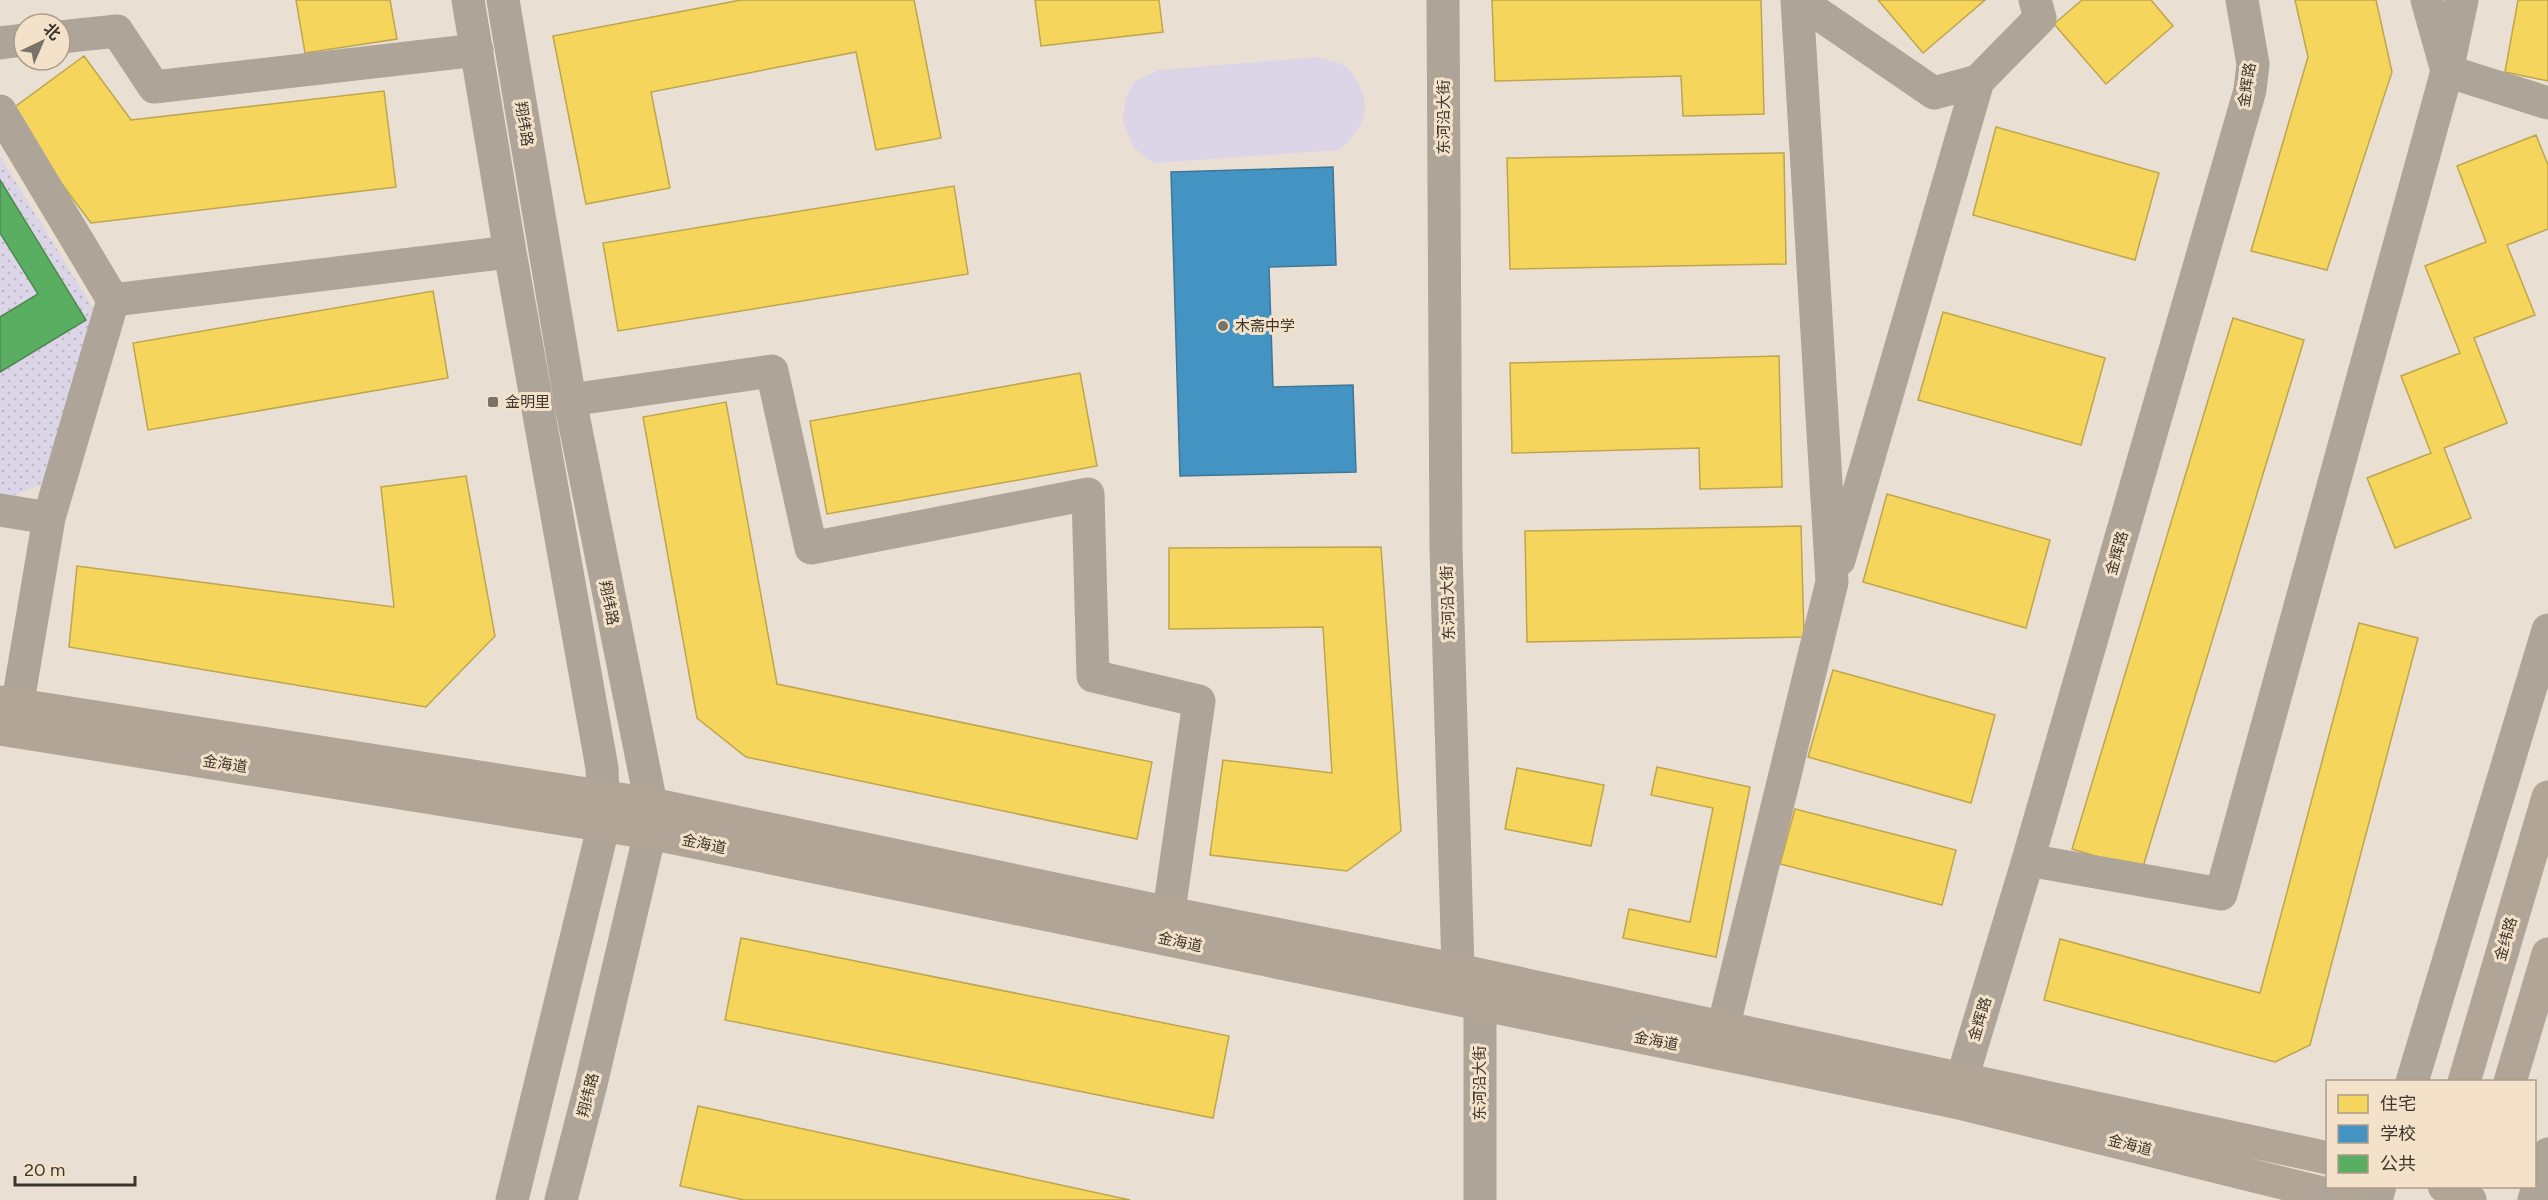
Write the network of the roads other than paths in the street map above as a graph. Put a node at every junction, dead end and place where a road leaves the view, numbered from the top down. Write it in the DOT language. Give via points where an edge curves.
graph roads {
  1 [pos="468,0"];
  2 [pos="503,0"];
  3 [pos="1443,0"];
  4 [pos="1797,0"];
  5 [pos="2035,0"];
  6 [pos="2242,0"];
  7 [pos="2427,0"];
  8 [pos="2462,0"];
  9 [pos="72,36"];
  10 [pos="477,50"];
  11 [pos="2447,71"];
  12 [pos="1978,81"];
  13 [pos="2548,103"];
  14 [pos="0,111"];
  15 [pos="510,252"];
  16 [pos="113,300"];
  17 [pos="570,400"];
  18 [pos="0,510"];
  19 [pos="49,518"];
  20 [pos="1832,582"];
  21 [pos="2548,630"];
  22 [pos="7,717"];
  23 [pos="2548,797"];
  24 [pos="604,811"];
  25 [pos="650,818"];
  26 [pos="2028,860"];
  27 [pos="1167,926"];
  28 [pos="2548,954"];
  29 [pos="1458,970"];
  30 [pos="1480,1006"];
  31 [pos="1719,1040"];
  32 [pos="2413,1080"];
  33 [pos="2465,1080"];
  34 [pos="2511,1080"];
  35 [pos="1958,1090"];
  36 [pos="2548,1154"];
  37 [pos="2326,1158"];
  38 [pos="2448,1188"];
  39 [pos="512,1200"];
  40 [pos="561,1200"];
  41 [pos="1480,1200"];
  42 [pos="2351,1200"];
  43 [pos="2470,1200"];
  44 [pos="2534,1200"];
  1 -- 10 [label="street"];
  2 -- 17 [label="street, 翔纬路"];
  3 -- 29 [label="street, 东河沿大街" via="1446,549"];
  4 -- 12 [label="street" via="1934,93"];
  4 -- 20 [label="street"];
  5 -- 12 [label="street" via="2040,18"];
  6 -- 26 [label="street, 金辉路" via="2253,64 2250,90"];
  7 -- 11 [label="street"];
  8 -- 11 [label="street"];
  9 -- 10 [label="street" via="117,31 154,87"];
  10 -- 15 [label="street"];
  11 -- 13 [label="street"];
  11 -- 26 [label="street" via="2221,894"];
  12 -- 20 [label="street"];
  14 -- 16 [label="street"];
  15 -- 16 [label="street"];
  15 -- 24 [label="street" via="603,768"];
  16 -- 19 [label="street"];
  17 -- 25 [label="street, 翔纬路"];
  17 -- 27 [label="street" via="772,371 811,548 1088,494 1093,676 1199,701"];
  18 -- 19 [label="street"];
  19 -- 22 [label="street"];
  20 -- 31 [label="street"];
  21 -- 32 [label="street"];
  22 -- 24 [label="main road, 金海道"];
  23 -- 33 [label="main road, 金纬路"];
  24 -- 25 [label="main road, 金海道"];
  24 -- 39 [label="street"];
  25 -- 27 [label="main road, 金海道"];
  25 -- 40 [label="street, 翔纬路"];
  26 -- 35 [label="street, 金辉路"];
  27 -- 29 [label="main road"];
  27 -- 30 [label="main road, 金海道"];
  28 -- 34 [label="main road"];
  29 -- 30 [label="street, 东河沿大街"];
  29 -- 31 [label="main road"];
  30 -- 31 [label="main road, 金海道"];
  30 -- 41 [label="street, 东河沿大街"];
  31 -- 35 [label="main road, 金海道"];
  35 -- 37 [label="main road"];
  35 -- 42 [label="main road, 金海道"];
  36 -- 44 [label="street"];
  38 -- 43 [label="main road"];
}
